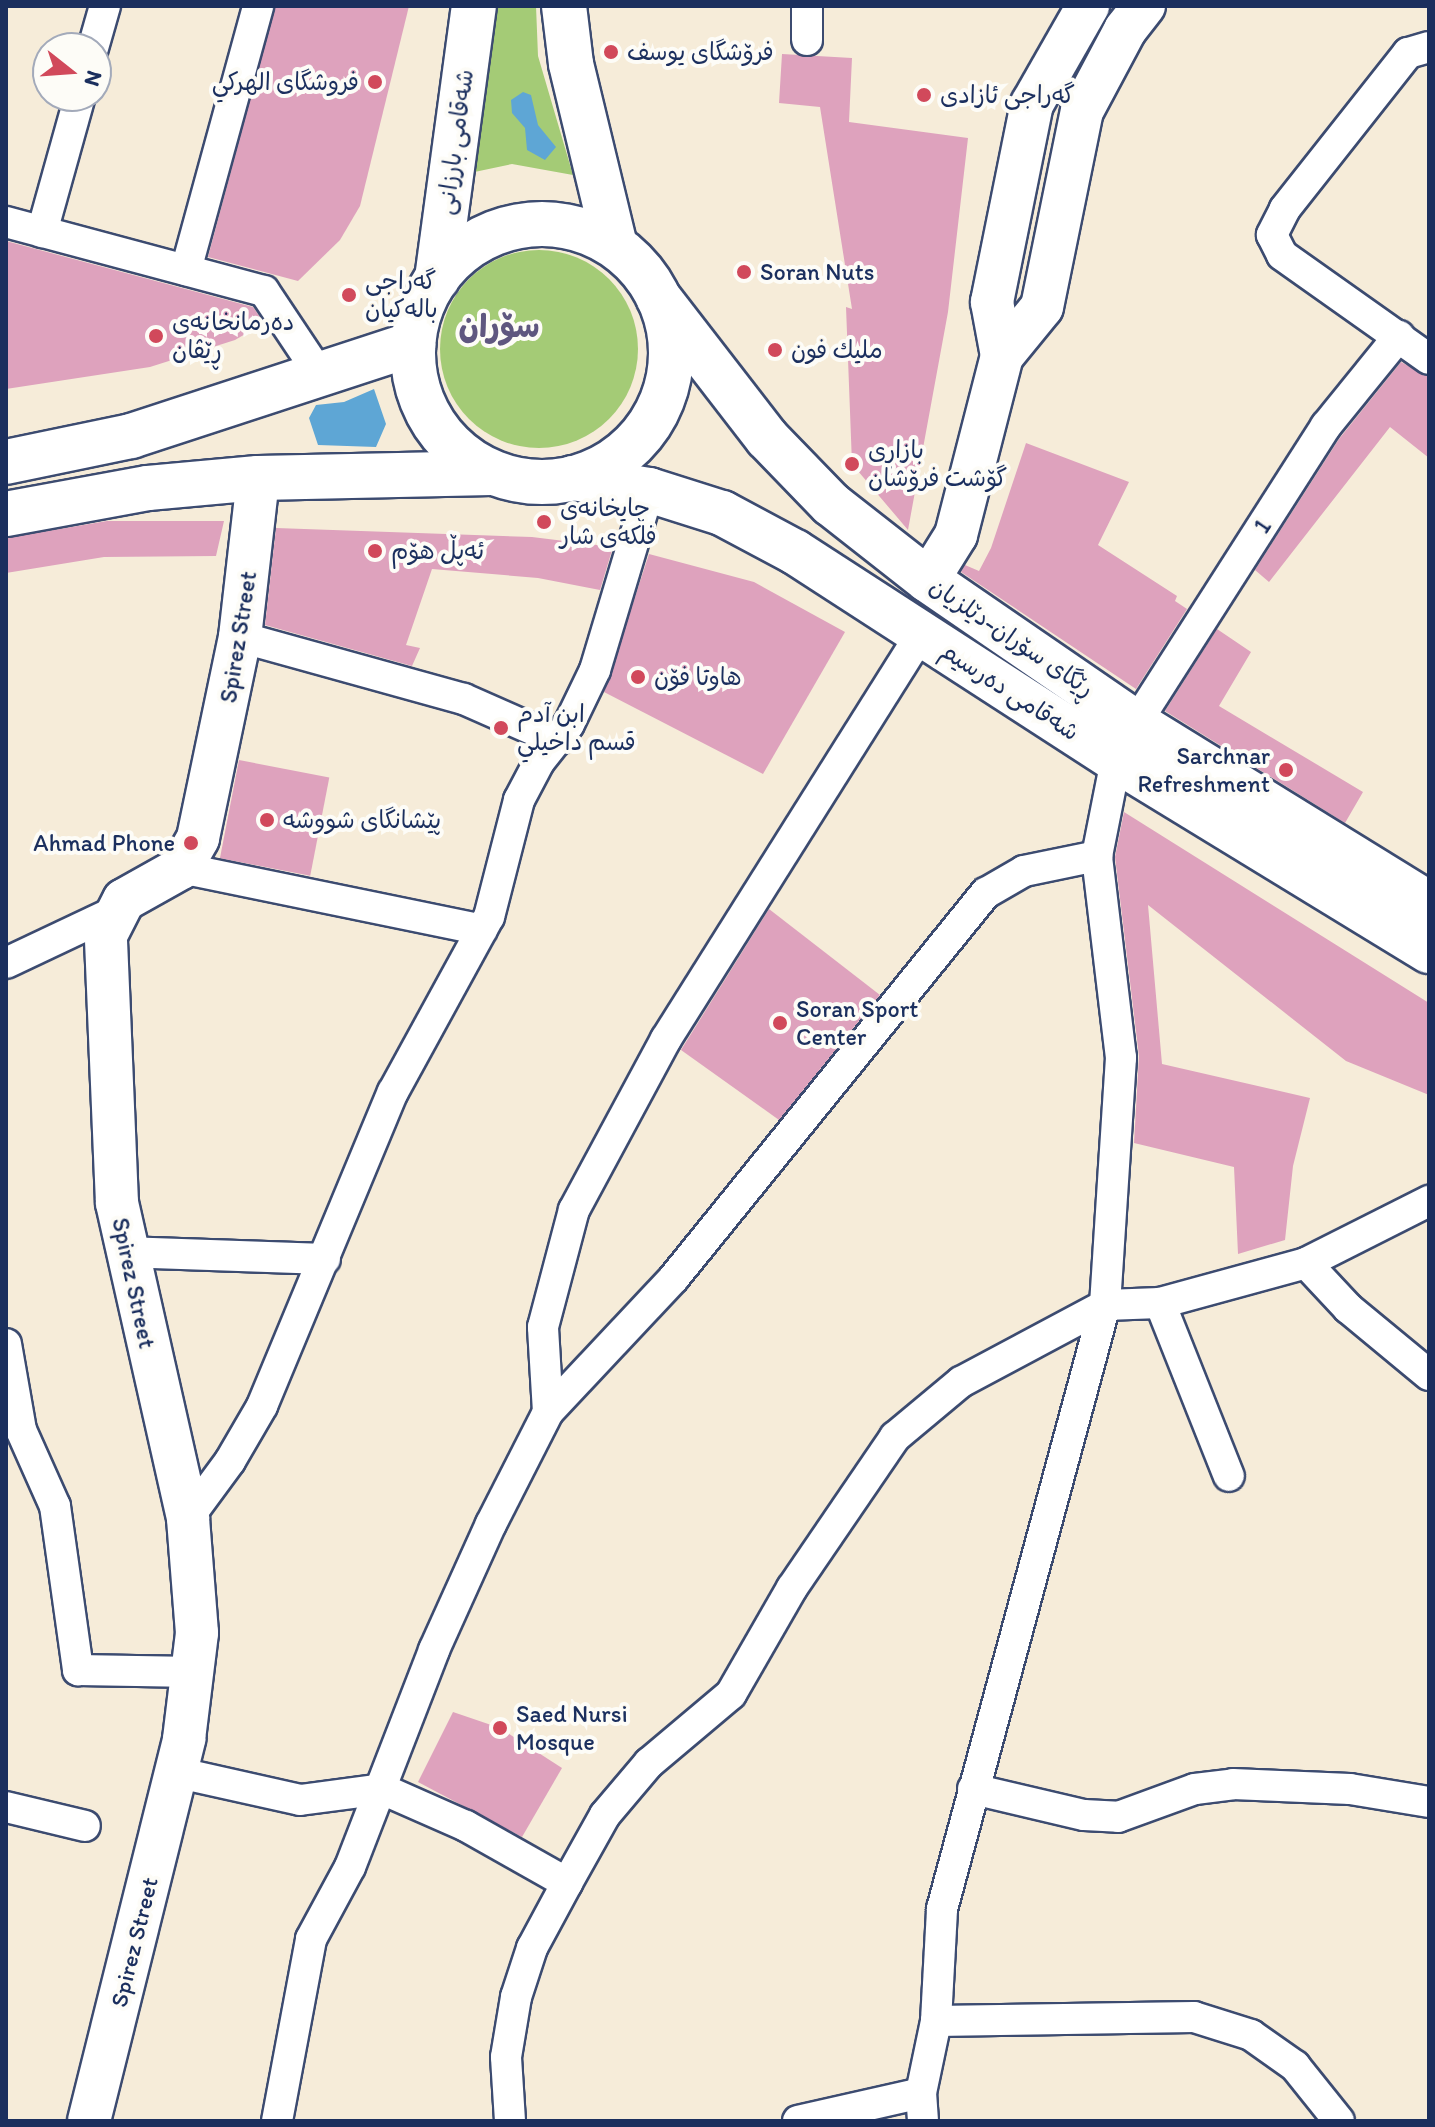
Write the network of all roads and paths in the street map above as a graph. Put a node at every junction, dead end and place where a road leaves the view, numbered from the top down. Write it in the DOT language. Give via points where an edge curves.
graph roads {
  1 [pos="105,6"];
  2 [pos="258,6"];
  3 [pos="474,6"];
  4 [pos="564,6"];
  5 [pos="807,6"];
  6 [pos="1088,6"];
  7 [pos="1144,6"];
  8 [pos="98,32"];
  9 [pos="807,40"];
  10 [pos="1429,47"];
  11 [pos="76,112"];
  12 [pos="6,222"];
  13 [pos="42,232"];
  14 [pos="615,246"];
  15 [pos="186,270"];
  16 [pos="437,279"];
  17 [pos="658,297"];
  18 [pos="1399,336"];
  19 [pos="413,344"];
  20 [pos="1002,356"];
  21 [pos="1429,359"];
  22 [pos="320,375"];
  23 [pos="6,462"];
  24 [pos="493,473"];
  25 [pos="258,478"];
  26 [pos="573,478"];
  27 [pos="649,490"];
  28 [pos="6,514"];
  29 [pos="928,580"];
  30 [pos="921,634"];
  31 [pos="240,637"];
  32 [pos="557,740"];
  33 [pos="1126,741"];
  34 [pos="1097,856"];
  35 [pos="181,868"];
  36 [pos="1429,904"];
  37 [pos="114,912"];
  38 [pos="482,930"];
  39 [pos="1429,951"];
  40 [pos="6,963"];
  41 [pos="1429,1201"];
  42 [pos="124,1252"];
  43 [pos="325,1259"];
  44 [pos="1306,1263"];
  45 [pos="1160,1303"];
  46 [pos="1105,1305"];
  47 [pos="6,1344"];
  48 [pos="1428,1377"];
  49 [pos="548,1412"];
  50 [pos="1229,1476"];
  51 [pos="188,1518"];
  52 [pos="195,1672"];
  53 [pos="175,1772"];
  54 [pos="382,1789"];
  55 [pos="973,1789"];
  56 [pos="1429,1802"];
  57 [pos="6,1807"];
  58 [pos="85,1826"];
  59 [pos="567,1883"];
  60 [pos="936,2021"];
  61 [pos="922,2107"];
  62 [pos="89,2121"];
  63 [pos="277,2121"];
  64 [pos="510,2121"];
  65 [pos="798,2121"];
  66 [pos="1339,2121"];
  1 -- 8 [label="street"];
  2 -- 15 [label="street"];
  3 -- 16 [label="main road, شەقامی بارزانی"];
  4 -- 14 [label="main road" via="571,64"];
  5 -- 9 [label="street"];
  6 -- 20 [label="main road" via="1032,104 992,302"];
  7 -- 20 [label="main road" via="1125,30 1082,111 1042,307"];
  10 -- 18 [label="street" via="1408,53 1285,209 1272,235 1282,255"];
  11 -- 13 [label="street"];
  12 -- 13 [label="street"];
  13 -- 15 [label="street"];
  14 -- 16 [label="main road" via="578,228 516,226 477,241"];
  14 -- 17 [label="main road"];
  15 -- 22 [label="street" via="264,291"];
  16 -- 19 [label="main road" via="419,313"];
  17 -- 26 [label="main road" via="671,352 659,408 623,453"];
  17 -- 29 [label="main road, ڕێگای سۆران-دێلزیان" via="767,438 831,504"];
  18 -- 21 [label="street"];
  18 -- 33 [label="street, 1" via="1326,426"];
  19 -- 22 [label="main road"];
  19 -- 24 [label="main road" via="416,384 432,422 459,452"];
  20 -- 29 [label="main road" via="956,535"];
  22 -- 23 [label="main road" via="131,436"];
  24 -- 25 [label="main road"];
  24 -- 26 [label="main road" via="533,482"];
  25 -- 28 [label="main road" via="148,488"];
  25 -- 31 [label="main road, Spirez Street"];
  26 -- 27 [label="main road, شەقامی دەرسیم"];
  27 -- 30 [label="main road, شەقامی دەرسیم" via="722,513 795,552"];
  27 -- 32 [label="street" via="595,670"];
  29 -- 33 [label="main road, ڕێگای سۆران-دێلزیان"];
  30 -- 33 [label="main road, شەقامی دەرسیم"];
  30 -- 49 [label="street" via="666,1039 574,1210 543,1327"];
  31 -- 32 [label="street" via="464,699"];
  31 -- 35 [label="main road, Spirez Street" via="198,838"];
  32 -- 38 [label="street" via="519,800"];
  33 -- 34 [label="street"];
  33 -- 36 [label="main road, ڕێگای سۆران-دێلزیان"];
  33 -- 39 [label="main road, شەقامی دەرسیم"];
  34 -- 46 [label="street" via="1121,1058"];
  34 -- 49 [label="street" via="1024,871 986,893 683,1267"];
  35 -- 37 [label="main road" via="136,890"];
  35 -- 38 [label="street"];
  37 -- 40 [label="street"];
  37 -- 42 [label="main road, Spirez Street" via="105,948 109,1105"];
  38 -- 43 [label="street" via="393,1092"];
  41 -- 44 [label="street"];
  42 -- 43 [label="street"];
  42 -- 51 [label="main road, Spirez Street"];
  43 -- 51 [label="street" via="262,1406"];
  44 -- 45 [label="street"];
  44 -- 48 [label="street" via="1348,1308 1389,1337"];
  45 -- 46 [label="street"];
  45 -- 50 [label="street"];
  46 -- 55 [label="street"];
  46 -- 59 [label="street" via="961,1382 895,1437 792,1588 731,1694 649,1763 605,1815"];
  47 -- 52 [label="street" via="21,1430 55,1506 78,1670"];
  49 -- 54 [label="street" via="434,1650"];
  51 -- 52 [label="main road, Spirez Street" via="196,1595"];
  52 -- 53 [label="main road, Spirez Street"];
  53 -- 54 [label="street" via="300,1800"];
  53 -- 62 [label="main road, Spirez Street"];
  54 -- 59 [label="street" via="466,1826"];
  54 -- 63 [label="street" via="350,1867 311,1939"];
  55 -- 56 [label="street" via="1084,1815 1118,1817 1195,1789 1233,1784 1350,1789"];
  55 -- 60 [label="street" via="942,1909"];
  57 -- 58 [label="street"];
  59 -- 64 [label="street" via="532,1948 516,1997 506,2057"];
  60 -- 61 [label="street"];
  60 -- 66 [label="street" via="1194,2017 1251,2035 1295,2066"];
  61 -- 65 [label="street"];
}
